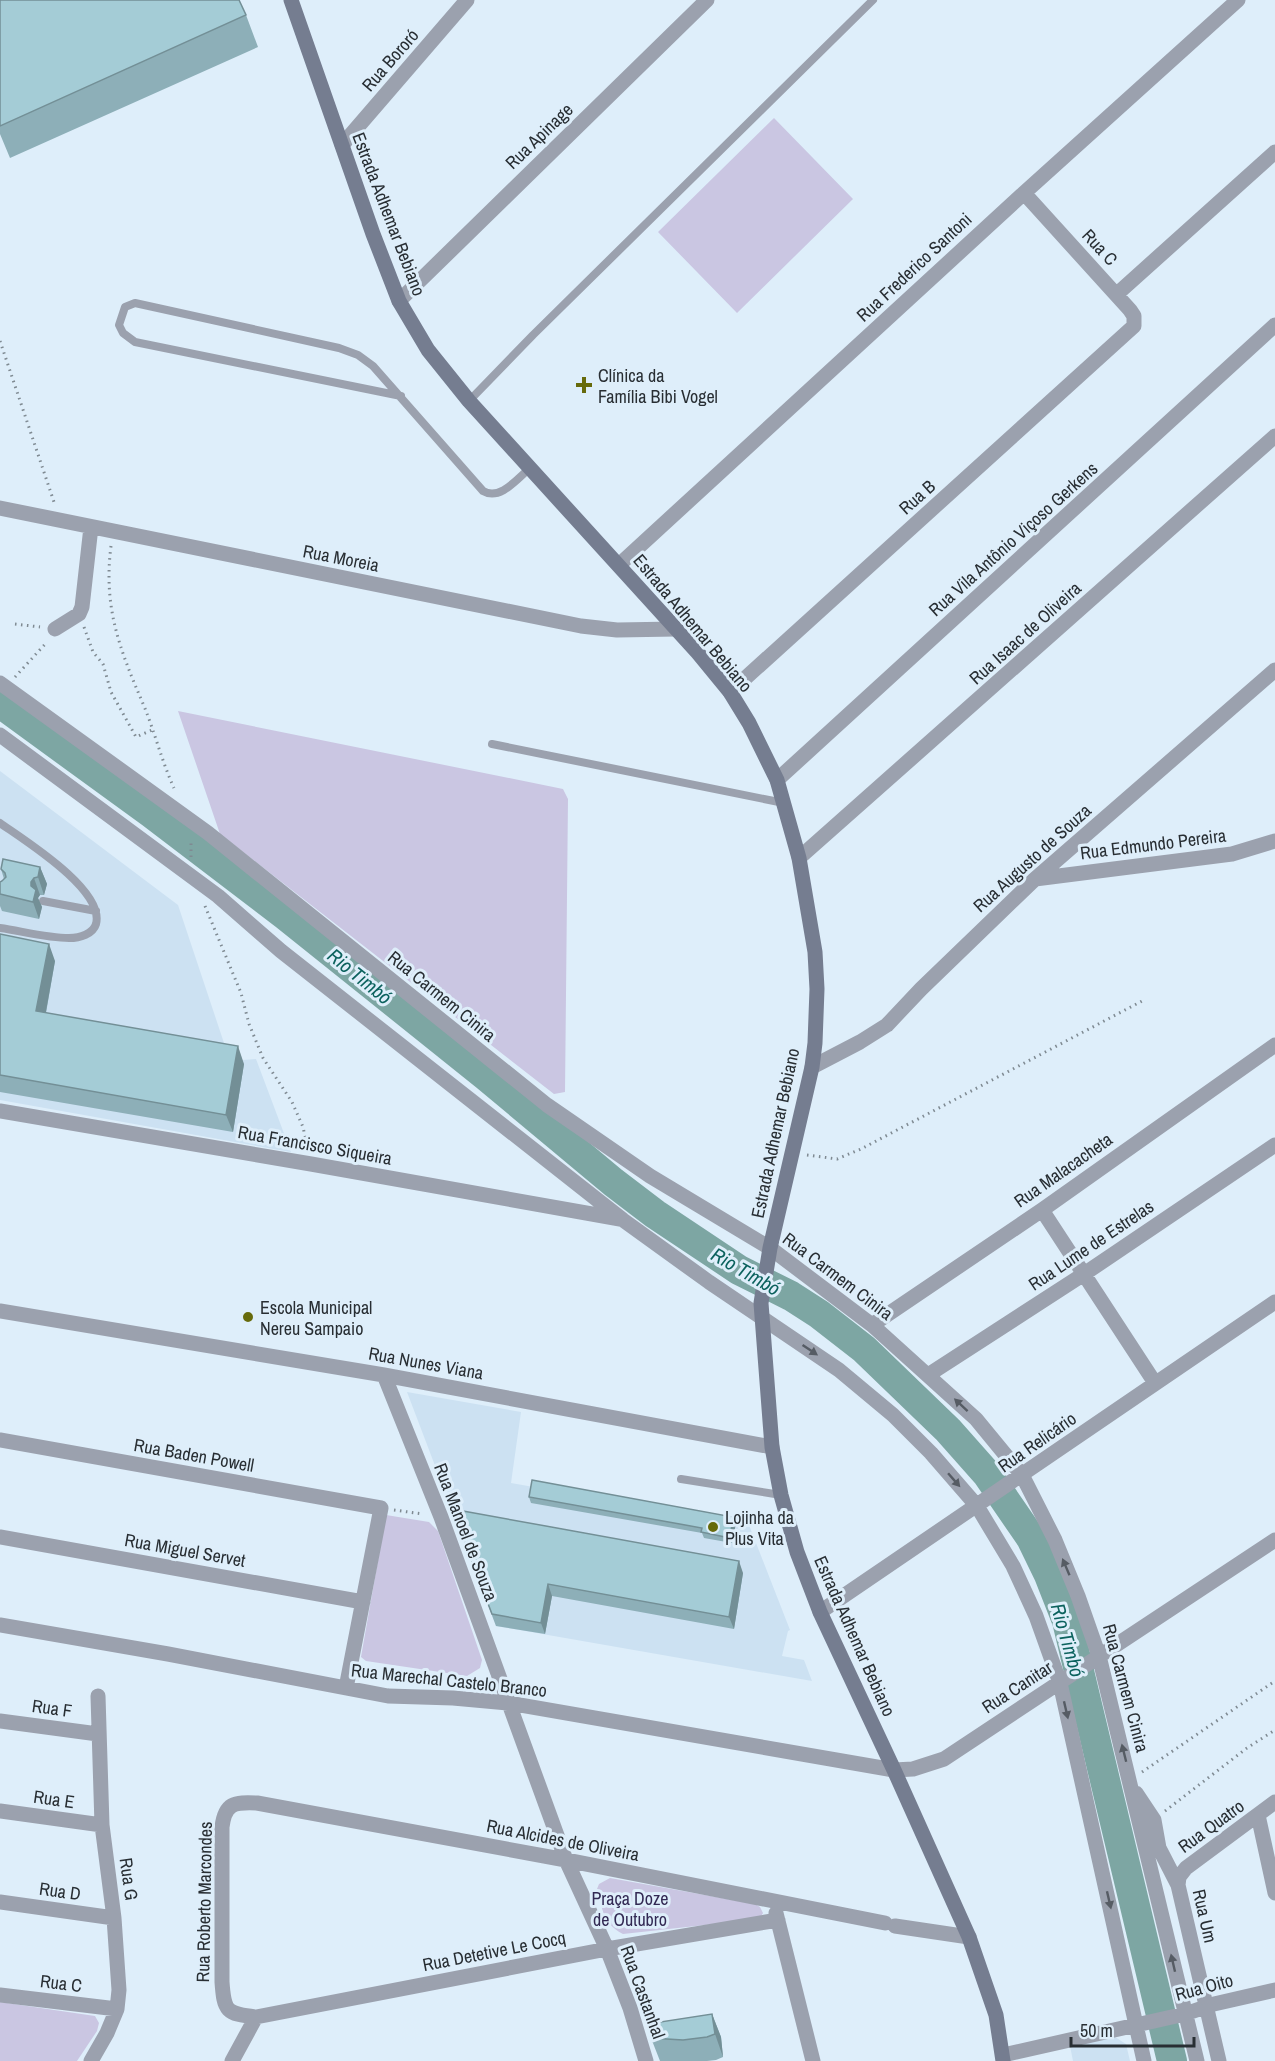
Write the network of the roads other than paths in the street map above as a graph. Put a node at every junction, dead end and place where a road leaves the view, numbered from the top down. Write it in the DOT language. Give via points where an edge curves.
graph roads {
  1 [pos="291,0"];
  2 [pos="466,0"];
  3 [pos="706,0"];
  4 [pos="873,0"];
  5 [pos="1238,0"];
  6 [pos="342,146"];
  7 [pos="1275,152"];
  8 [pos="1024,193"];
  9 [pos="1117,294"];
  10 [pos="399,301"];
  11 [pos="1275,325"];
  12 [pos="1130,332"];
  13 [pos="401,396"];
  14 [pos="469,401"];
  15 [pos="1275,436"];
  16 [pos="530,468"];
  17 [pos="0,508"];
  18 [pos="91,527"];
  19 [pos="619,565"];
  20 [pos="676,628"];
  21 [pos="55,629"];
  22 [pos="1275,670"];
  23 [pos="3,685"];
  24 [pos="730,692"];
  25 [pos="0,735"];
  26 [pos="492,744"];
  27 [pos="777,780"];
  28 [pos="784,803"];
  29 [pos="0,823"];
  30 [pos="1275,841"];
  31 [pos="800,858"];
  32 [pos="1035,879"];
  33 [pos="43,901"];
  34 [pos="96,910"];
  35 [pos="0,928"];
  36 [pos="1275,1045"];
  37 [pos="812,1067"];
  38 [pos="0,1111"];
  39 [pos="1275,1145"];
  40 [pos="1042,1210"];
  41 [pos="623,1220"];
  42 [pos="769,1255"];
  43 [pos="1084,1274"];
  44 [pos="1275,1302"];
  45 [pos="761,1310"];
  46 [pos="0,1311"];
  47 [pos="872,1325"];
  48 [pos="384,1375"];
  49 [pos="928,1375"];
  50 [pos="1155,1383"];
  51 [pos="0,1440"];
  52 [pos="772,1446"];
  53 [pos="681,1479"];
  54 [pos="1017,1479"];
  55 [pos="781,1495"];
  56 [pos="982,1503"];
  57 [pos="0,1537"];
  58 [pos="1275,1540"];
  59 [pos="363,1602"];
  60 [pos="820,1612"];
  61 [pos="0,1624"];
  62 [pos="1095,1659"];
  63 [pos="1063,1681"];
  64 [pos="346,1688"];
  65 [pos="98,1696"];
  66 [pos="508,1703"];
  67 [pos="0,1720"];
  68 [pos="98,1734"];
  69 [pos="894,1770"];
  70 [pos="1132,1784"];
  71 [pos="1275,1802"];
  72 [pos="233,1804"];
  73 [pos="0,1811"];
  74 [pos="1258,1815"];
  75 [pos="102,1825"];
  76 [pos="566,1860"];
  77 [pos="1178,1885"];
  78 [pos="1274,1886"];
  79 [pos="773,1900"];
  80 [pos="0,1902"];
  81 [pos="114,1918"];
  82 [pos="778,1920"];
  83 [pos="969,1937"];
  84 [pos="607,1949"];
  85 [pos="1275,1990"];
  86 [pos="0,1995"];
  87 [pos="224,2003"];
  88 [pos="1206,2007"];
  89 [pos="117,2009"];
  90 [pos="1182,2014"];
  91 [pos="256,2017"];
  92 [pos="1141,2023"];
  93 [pos="1003,2058"];
  94 [pos="91,2061"];
  95 [pos="232,2061"];
  96 [pos="646,2061"];
  97 [pos="813,2061"];
  98 [pos="1144,2061"];
  99 [pos="1197,2061"];
  100 [pos="1219,2061"];
  1 -- 6 [label="main road, Estrada Adhemar Bebiano"];
  2 -- 6 [label="street, Rua Bororó"];
  3 -- 10 [label="street, Rua Apinage"];
  4 -- 14 [label="lane"];
  5 -- 8 [label="street, Rua Frederico Santoni"];
  6 -- 10 [label="main road, Estrada Adhemar Bebiano"];
  7 -- 9 [label="street"];
  8 -- 9 [label="street, Rua C"];
  8 -- 19 [label="street, Rua Frederico Santoni"];
  9 -- 12 [label="street, Rua C" via="1134,316"];
  10 -- 14 [label="main road, Estrada Adhemar Bebiano" via="428,350"];
  11 -- 27 [label="street, Rua Vila Antônio Viçoso Gerkens"];
  12 -- 24 [label="street, Rua B"];
  13 -- 13 [label="lane" via="373,366 339,348 135,303 125,307 119,325 135,342"];
  13 -- 16 [label="lane" via="474,482 489,494 504,490"];
  14 -- 16 [label="main road, Estrada Adhemar Bebiano"];
  15 -- 31 [label="street, Rua Isaac de Oliveira"];
  16 -- 19 [label="main road, Estrada Adhemar Bebiano"];
  17 -- 18 [label="street, Rua Moreia"];
  18 -- 20 [label="street, Rua Moreia" via="581,626 616,630"];
  18 -- 21 [label="street" via="82,607 79,614"];
  19 -- 20 [label="main road, Estrada Adhemar Bebiano"];
  20 -- 24 [label="main road, Estrada Adhemar Bebiano"];
  22 -- 32 [label="street, Rua Augusto de Souza"];
  23 -- 42 [label="street, Rua Carmem Cinira" via="189,824 547,1105"];
  24 -- 27 [label="main road, Estrada Adhemar Bebiano"];
  25 -- 41 [label="street" via="193,877"];
  26 -- 28 [label="lane"];
  27 -- 28 [label="main road, Estrada Adhemar Bebiano"];
  28 -- 31 [label="main road, Estrada Adhemar Bebiano"];
  29 -- 34 [label="lane" via="76,880"];
  30 -- 32 [label="street, Rua Edmundo Pereira" via="1232,854"];
  31 -- 37 [label="main road, Estrada Adhemar Bebiano" via="815,952"];
  32 -- 37 [label="street, Rua Augusto de Souza" via="887,1025"];
  33 -- 34 [label="lane"];
  34 -- 35 [label="lane" via="97,921 85,936 70,938"];
  36 -- 40 [label="street, Rua Malacacheta"];
  37 -- 42 [label="main road, Estrada Adhemar Bebiano"];
  38 -- 41 [label="street, Rua Francisco Siqueira"];
  39 -- 43 [label="street, Rua Lume de Estrelas"];
  40 -- 43 [label="street"];
  40 -- 47 [label="street, Rua Malacacheta"];
  41 -- 45 [label="street"];
  42 -- 45 [label="main road, Estrada Adhemar Bebiano"];
  42 -- 47 [label="street, Rua Carmem Cinira"];
  43 -- 49 [label="street, Rua Lume de Estrelas"];
  43 -- 50 [label="street"];
  44 -- 50 [label="street, Rua Relicário"];
  45 -- 52 [label="main road, Estrada Adhemar Bebiano"];
  45 -- 56 [label="street, one-way" via="893,1415"];
  46 -- 48 [label="street, Rua Nunes Viana"];
  47 -- 49 [label="street, Rua Carmem Cinira"];
  48 -- 52 [label="street, Rua Nunes Viana"];
  48 -- 66 [label="street, Rua Manoel de Souza" via="441,1517"];
  54 -- 49 [label="street, Rua Carmem Cinira, one-way" via="976,1419"];
  50 -- 54 [label="street, Rua Relicário"];
  51 -- 59 [label="street, Rua Baden Powell" via="381,1508"];
  52 -- 55 [label="main road, Estrada Adhemar Bebiano"];
  53 -- 55 [label="lane"];
  54 -- 56 [label="street, Rua Relicário"];
  62 -- 54 [label="street, Rua Carmem Cinira, one-way" via="1078,1596 1055,1540"];
  55 -- 60 [label="main road, Estrada Adhemar Bebiano"];
  56 -- 60 [label="street, Rua Relicário"];
  56 -- 63 [label="street"];
  57 -- 59 [label="street, Rua Miguel Servet"];
  58 -- 62 [label="street, Rua Canitar"];
  59 -- 64 [label="street"];
  60 -- 69 [label="main road, Estrada Adhemar Bebiano"];
  61 -- 64 [label="street, Rua Marechal Castelo Branco"];
  62 -- 63 [label="street, Rua Canitar"];
  70 -- 62 [label="street, Rua Carmem Cinira, one-way"];
  63 -- 69 [label="street, Rua Canitar" via="944,1759 913,1769"];
  63 -- 92 [label="street, one-way"];
  64 -- 66 [label="street, Rua Marechal Castelo Branco" via="388,1696"];
  65 -- 68 [label="street, Rua G"];
  66 -- 69 [label="street, Rua Marechal Castelo Branco"];
  66 -- 76 [label="street, Rua Castanhal"];
  67 -- 68 [label="street, Rua F"];
  68 -- 75 [label="street, Rua G"];
  69 -- 83 [label="main road, Estrada Adhemar Bebiano"];
  70 -- 77 [label="street, Rua Um" via="1154,1820 1159,1848"];
  90 -- 70 [label="street, Rua Carmem Cinira, one-way"];
  71 -- 74 [label="street, Rua Quatro"];
  72 -- 76 [label="street, Rua Alcides de Oliveira" via="257,1803"];
  72 -- 87 [label="street, Rua Roberto Marcondes" via="227,1808 222,1827"];
  73 -- 75 [label="street, Rua E"];
  74 -- 77 [label="street, Rua Quatro" via="1186,1868"];
  74 -- 78 [label="street"];
  75 -- 81 [label="street, Rua G"];
  76 -- 79 [label="street, Rua Alcides de Oliveira"];
  76 -- 84 [label="street, Rua Castanhal"];
  77 -- 88 [label="street, Rua Um"];
  79 -- 82 [label="street"];
  79 -- 83 [label="street, Rua Alcides de Oliveira"];
  80 -- 81 [label="street, Rua D"];
  81 -- 89 [label="street, Rua G" via="119,1968"];
  82 -- 84 [label="street, Rua Detetive Le Cocq"];
  82 -- 97 [label="street"];
  83 -- 93 [label="main road, Estrada Adhemar Bebiano" via="996,2015"];
  84 -- 91 [label="street, Rua Detetive Le Cocq"];
  84 -- 96 [label="street, Rua Castanhal"];
  85 -- 88 [label="street, Rua Oito"];
  86 -- 89 [label="street, Rua C"];
  87 -- 91 [label="street, Rua Detetive Le Cocq" via="231,2013"];
  88 -- 90 [label="street, Rua Oito"];
  88 -- 100 [label="street, Rua Um"];
  89 -- 94 [label="street, Rua G"];
  90 -- 92 [label="street, Rua Oito"];
  90 -- 99 [label="street, Rua Carmem Cinira"];
  91 -- 95 [label="street"];
  92 -- 93 [label="street, Rua Oito"];
  92 -- 98 [label="street"];
}
